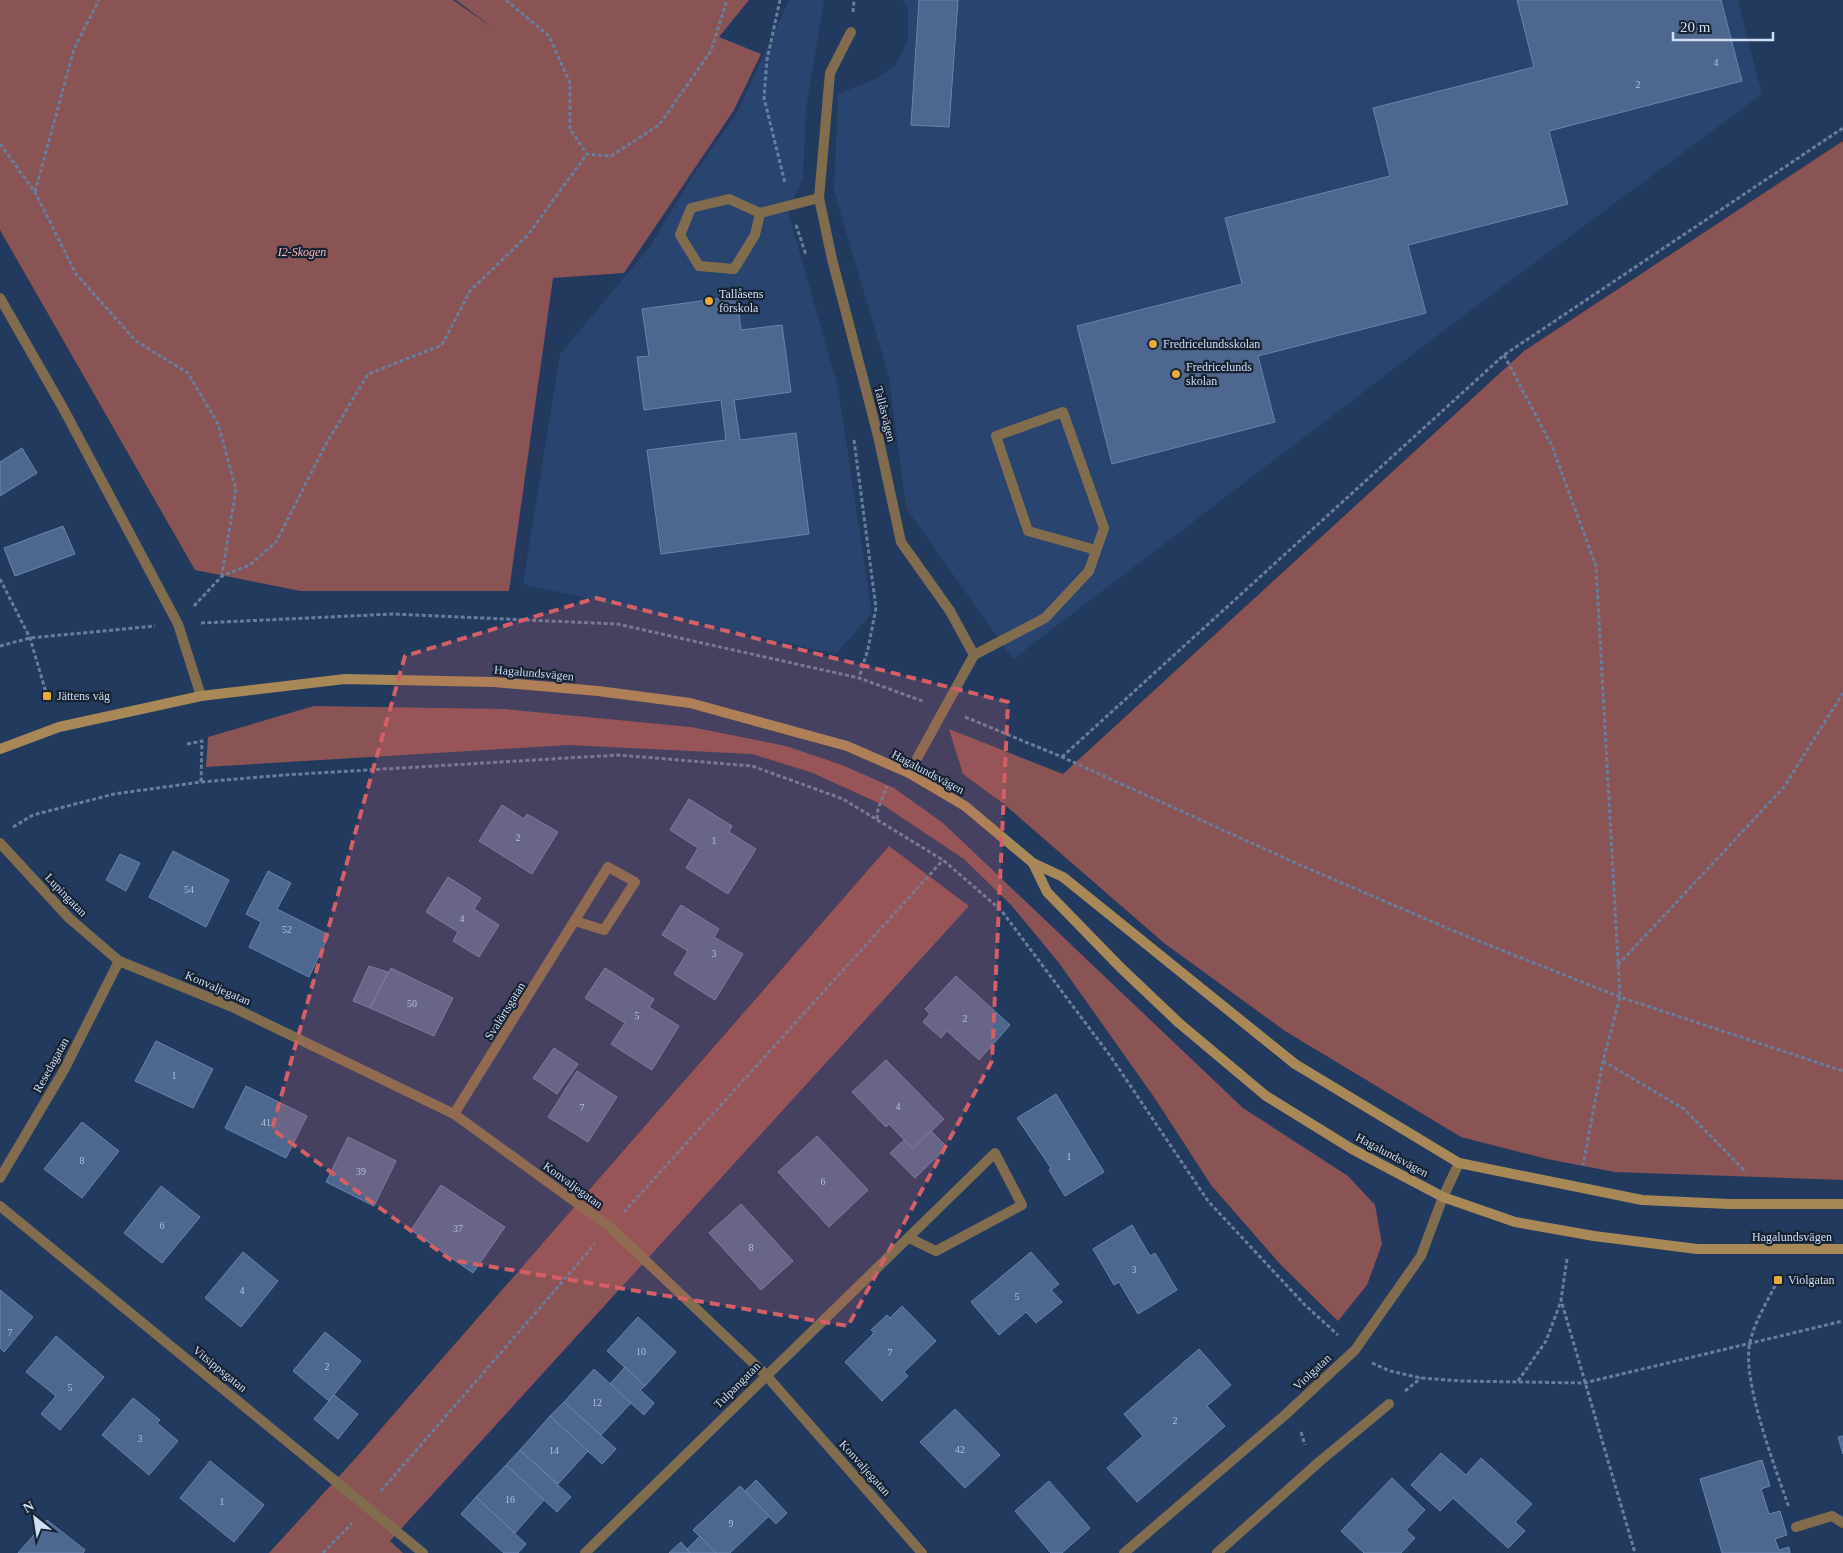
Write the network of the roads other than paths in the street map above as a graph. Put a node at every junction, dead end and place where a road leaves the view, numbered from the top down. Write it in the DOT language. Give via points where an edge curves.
graph roads {
  1 [pos="850,32"];
  2 [pos="819,198"];
  3 [pos="760,214"];
  4 [pos="0,298"];
  5 [pos="1096,550"];
  6 [pos="974,655"];
  7 [pos="201,696"];
  8 [pos="0,749"];
  9 [pos="909,773"];
  10 [pos="0,843"];
  11 [pos="1033,863"];
  12 [pos="575,921"];
  13 [pos="119,961"];
  14 [pos="454,1114"];
  15 [pos="1459,1163"];
  16 [pos="0,1178"];
  17 [pos="1443,1197"];
  18 [pos="1843,1204"];
  19 [pos="0,1206"];
  20 [pos="909,1238"];
  21 [pos="1843,1250"];
  22 [pos="765,1374"];
  23 [pos="1389,1404"];
  24 [pos="1843,1523"];
  25 [pos="1796,1528"];
  26 [pos="423,1553"];
  27 [pos="585,1553"];
  28 [pos="922,1553"];
  29 [pos="1124,1553"];
  30 [pos="1217,1553"];
  1 -- 2 [label="street, Tallåsvägen" via="830,73"];
  2 -- 3 [label="street"];
  2 -- 6 [label="street, Tallåsvägen" via="901,542 950,611"];
  3 -- 3 [label="street" via="729,199 691,208 680,235 699,266 734,270 755,235"];
  4 -- 7 [label="street" via="63,408 178,624"];
  5 -- 5 [label="street" via="1104,528 1064,412 996,436 1028,531"];
  5 -- 6 [label="street" via="1089,571 1045,618"];
  6 -- 9 [label="street"];
  7 -- 8 [label="street, Hagalundsvägen" via="59,727"];
  7 -- 9 [label="street, Hagalundsvägen" via="345,679 494,682 598,690 690,703 846,746"];
  9 -- 11 [label="street, Hagalundsvägen" via="965,806"];
  10 -- 13 [label="street, Lupingatan" via="69,918"];
  11 -- 15 [label="street, Hagalundsvägen" via="1063,877 1295,1064"];
  11 -- 17 [label="street, Hagalundsvägen" via="1047,892 1120,967 1179,1023 1266,1096 1352,1149"];
  12 -- 12 [label="street, Svalörtsgatan" via="608,867 635,882 604,930"];
  12 -- 14 [label="street, Svalörtsgatan"];
  13 -- 14 [label="street, Konvaljegatan" via="230,1006"];
  13 -- 16 [label="street, Resedagatan" via="64,1070"];
  14 -- 22 [label="street, Konvaljegatan" via="610,1227"];
  15 -- 17 [label="street, Violgatan"];
  15 -- 18 [label="street, Hagalundsvägen" via="1642,1200"];
  17 -- 21 [label="street, Hagalundsvägen" via="1515,1222 1604,1237 1697,1249"];
  17 -- 29 [label="street, Violgatan" via="1421,1256 1355,1350 1285,1415"];
  19 -- 26 [label="street, Vitsippsgatan"];
  20 -- 20 [label="street, Tulpangatan" via="942,1206 994,1153 1022,1205 936,1250"];
  20 -- 22 [label="street, Tulpangatan"];
  22 -- 27 [label="street, Tulpangatan"];
  22 -- 28 [label="street, Konvaljegatan"];
  23 -- 30 [label="street" via="1318,1462"];
  24 -- 25 [label="street" via="1832,1516"];
}
